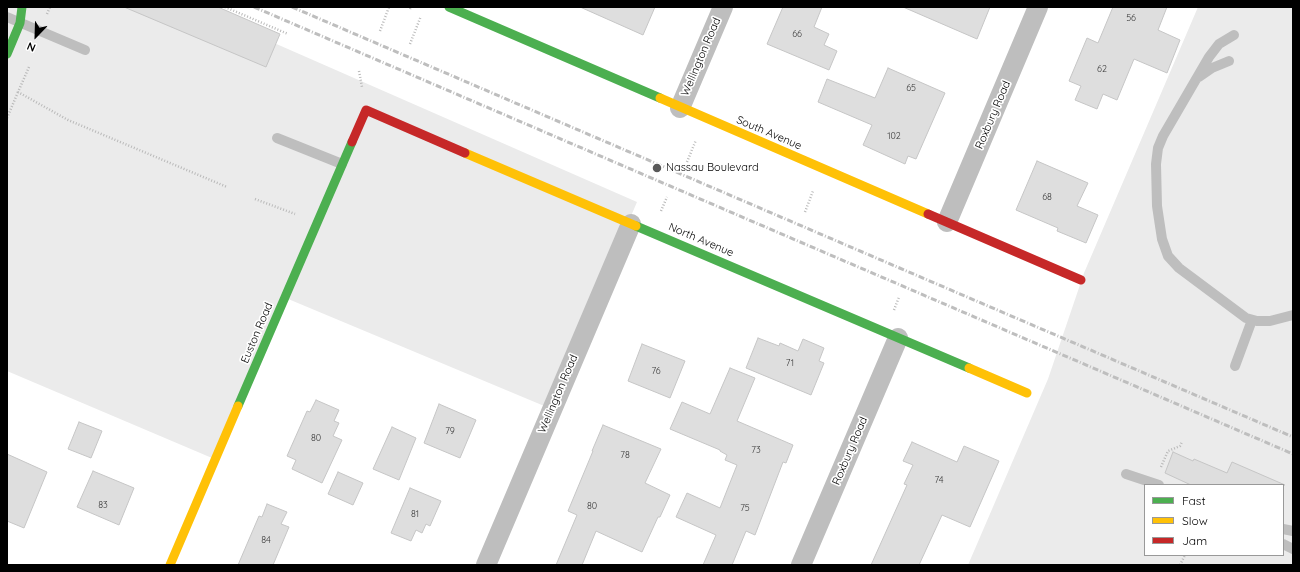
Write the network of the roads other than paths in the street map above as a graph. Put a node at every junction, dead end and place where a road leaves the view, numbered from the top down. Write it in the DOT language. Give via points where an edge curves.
graph roads {
  1 [pos="22,7"];
  2 [pos="449,7"];
  3 [pos="723,7"];
  4 [pos="1038,7"];
  5 [pos="7,17"];
  6 [pos="20,23"];
  7 [pos="1234,35"];
  8 [pos="85,50"];
  9 [pos="7,54"];
  10 [pos="1229,61"];
  11 [pos="1196,80"];
  12 [pos="680,108"];
  13 [pos="366,110"];
  14 [pos="277,138"];
  15 [pos="342,164"];
  16 [pos="947,222"];
  17 [pos="631,224"];
  18 [pos="1081,280"];
  19 [pos="1293,315"];
  20 [pos="1252,320"];
  21 [pos="898,338"];
  22 [pos="1235,366"];
  23 [pos="1027,393"];
  24 [pos="1126,474"];
  25 [pos="1156,484"];
  26 [pos="1284,544"];
  27 [pos="1293,549"];
  28 [pos="170,565"];
  29 [pos="486,565"];
  30 [pos="801,565"];
  1 -- 6 [label="street"];
  2 -- 12 [label="street, South Avenue"];
  3 -- 12 [label="street, Wellington Road"];
  4 -- 16 [label="street, Roxbury Road"];
  5 -- 6 [label="lane"];
  6 -- 8 [label="lane"];
  6 -- 9 [label="street"];
  7 -- 11 [label="lane" via="1219,44"];
  10 -- 11 [label="lane" via="1212,68"];
  11 -- 20 [label="lane" via="1158,148 1157,206 1162,239 1168,256 1179,268 1230,308"];
  12 -- 16 [label="street, South Avenue"];
  13 -- 15 [label="street, Euston Road"];
  13 -- 17 [label="street, North Avenue"];
  14 -- 15 [label="lane"];
  15 -- 28 [label="street, Euston Road"];
  16 -- 18 [label="street, South Avenue"];
  17 -- 21 [label="street, North Avenue"];
  17 -- 29 [label="street, Wellington Road"];
  19 -- 20 [label="lane" via="1270,321"];
  20 -- 22 [label="lane"];
  21 -- 23 [label="street, North Avenue"];
  21 -- 30 [label="street, Roxbury Road"];
  24 -- 25 [label="lane"];
  26 -- 27 [label="lane"];
}
